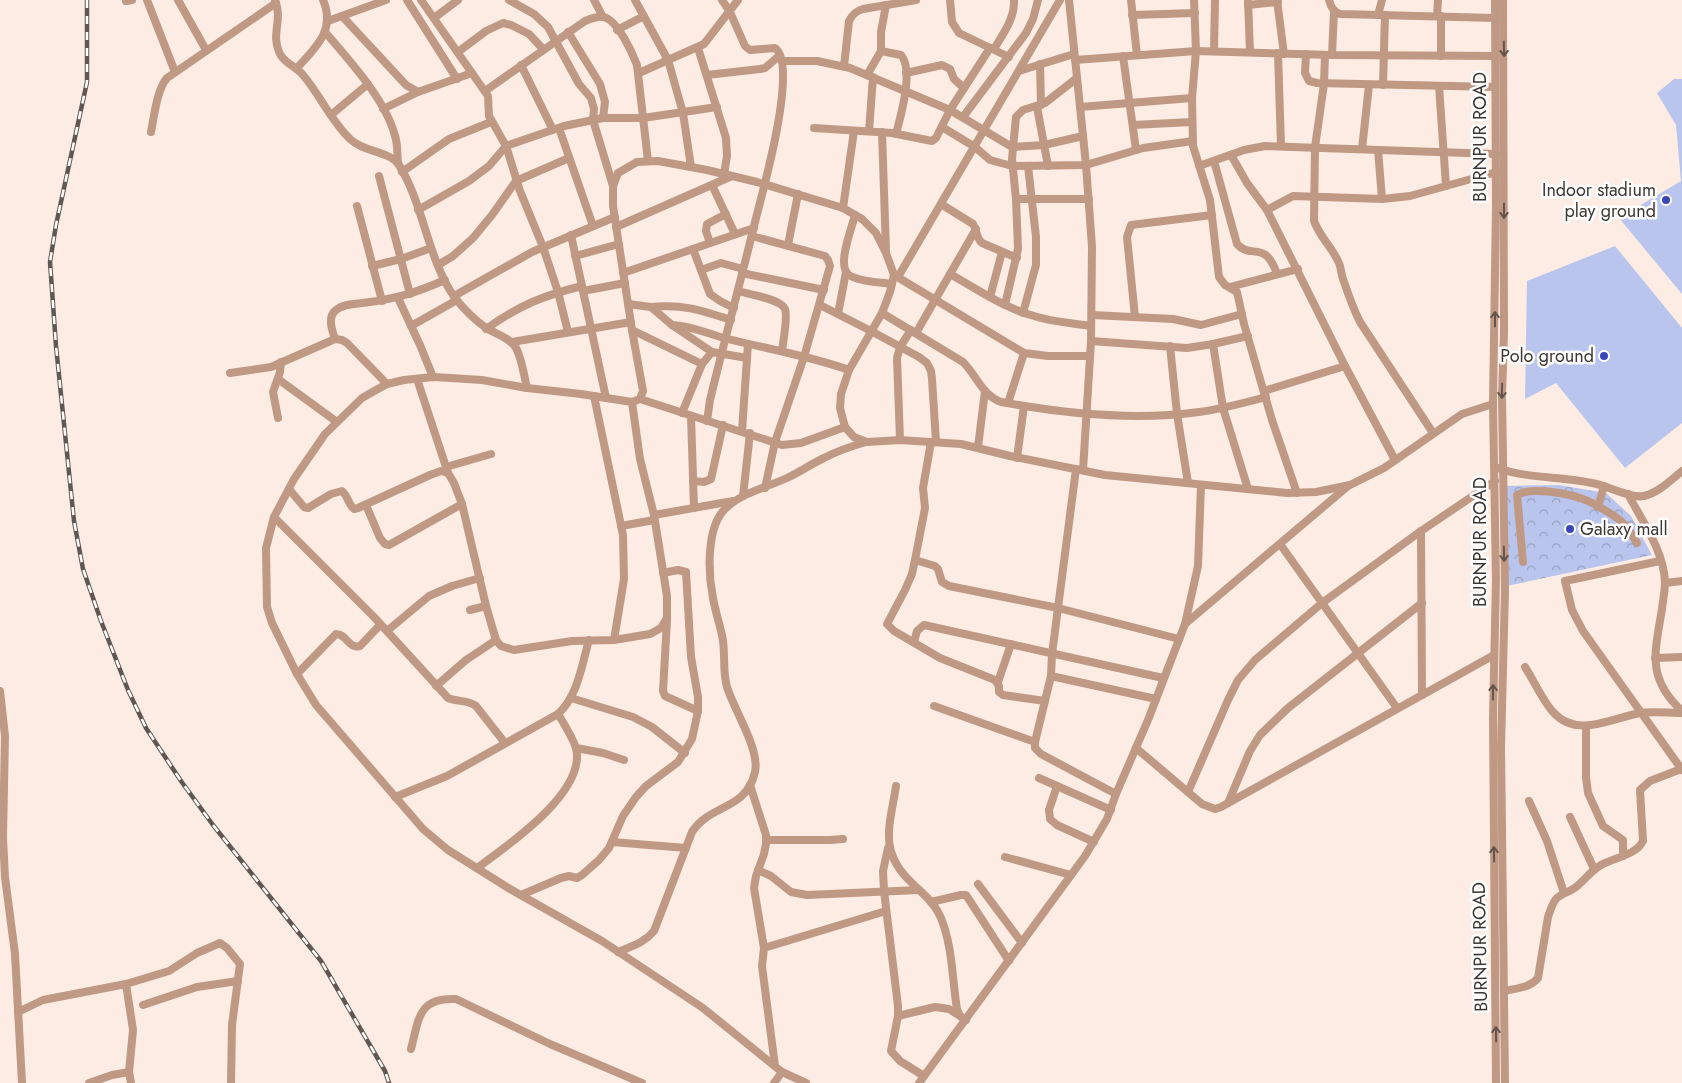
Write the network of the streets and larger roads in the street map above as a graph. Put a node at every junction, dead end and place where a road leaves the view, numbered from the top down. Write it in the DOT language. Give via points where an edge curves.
graph roads {
  1 [pos="147,0"];
  2 [pos="178,0"];
  3 [pos="323,0"];
  4 [pos="386,0"];
  5 [pos="407,0"];
  6 [pos="421,0"];
  7 [pos="458,0"];
  8 [pos="509,0"];
  9 [pos="594,0"];
  10 [pos="635,0"];
  11 [pos="722,0"];
  12 [pos="738,0"];
  13 [pos="916,0"];
  14 [pos="950,0"];
  15 [pos="1014,0"];
  16 [pos="1038,0"];
  17 [pos="1060,0"];
  18 [pos="1068,0"];
  19 [pos="1131,0"];
  20 [pos="1194,0"];
  21 [pos="1215,0"];
  22 [pos="1329,0"];
  23 [pos="1382,0"];
  24 [pos="1438,0"];
  25 [pos="1495,0"];
  26 [pos="1504,0"];
  27 [pos="275,1"];
  28 [pos="1278,1"];
  29 [pos="522,2"];
  30 [pos="1248,2"];
  31 [pos="886,5"];
  32 [pos="1334,11"];
  33 [pos="730,12"];
  34 [pos="1195,13"];
  35 [pos="1132,14"];
  36 [pos="1382,15"];
  37 [pos="342,16"];
  38 [pos="644,16"];
  39 [pos="1439,16"];
  40 [pos="603,17"];
  41 [pos="434,18"];
  42 [pos="1495,18"];
  43 [pos="328,21"];
  44 [pos="618,30"];
  45 [pos="326,32"];
  46 [pos="568,32"];
  47 [pos="556,40"];
  48 [pos="698,48"];
  49 [pos="992,48"];
  50 [pos="543,49"];
  51 [pos="206,50"];
  52 [pos="881,51"];
  53 [pos="1196,51"];
  54 [pos="1214,51"];
  55 [pos="458,52"];
  56 [pos="1250,52"];
  57 [pos="1281,54"];
  58 [pos="1306,54"];
  59 [pos="1137,55"];
  60 [pos="1328,55"];
  61 [pos="1384,55"];
  62 [pos="1009,56"];
  63 [pos="1123,56"];
  64 [pos="1441,56"];
  65 [pos="1495,56"];
  66 [pos="1075,57"];
  67 [pos="781,58"];
  68 [pos="668,60"];
  69 [pos="1040,64"];
  70 [pos="521,65"];
  71 [pos="844,66"];
  72 [pos="297,68"];
  73 [pos="1019,71"];
  74 [pos="175,72"];
  75 [pos="472,73"];
  76 [pos="640,73"];
  77 [pos="906,73"];
  78 [pos="707,75"];
  79 [pos="870,76"];
  80 [pos="457,78"];
  81 [pos="1077,78"];
  82 [pos="368,84"];
  83 [pos="1324,84"];
  84 [pos="1369,85"];
  85 [pos="1383,85"];
  86 [pos="1439,86"];
  87 [pos="964,88"];
  88 [pos="1495,88"];
  89 [pos="485,91"];
  90 [pos="906,91"];
  91 [pos="418,92"];
  92 [pos="1192,98"];
  93 [pos="1130,103"];
  94 [pos="1039,106"];
  95 [pos="717,107"];
  96 [pos="1080,107"];
  97 [pos="383,109"];
  98 [pos="950,110"];
  99 [pos="683,113"];
  100 [pos="331,116"];
  101 [pos="963,117"];
  102 [pos="603,118"];
  103 [pos="644,118"];
  104 [pos="592,120"];
  105 [pos="492,122"];
  106 [pos="1192,122"];
  107 [pos="1133,125"];
  108 [pos="942,127"];
  109 [pos="814,128"];
  110 [pos="556,129"];
  111 [pos="985,130"];
  112 [pos="854,131"];
  113 [pos="869,131"];
  114 [pos="151,132"];
  115 [pos="882,132"];
  116 [pos="896,134"];
  117 [pos="1083,136"];
  118 [pos="1192,141"];
  119 [pos="1044,145"];
  120 [pos="506,146"];
  121 [pos="1281,146"];
  122 [pos="975,147"];
  123 [pos="1012,147"];
  124 [pos="1315,147"];
  125 [pos="1362,149"];
  126 [pos="1136,150"];
  127 [pos="1378,150"];
  128 [pos="1443,152"];
  129 [pos="1496,154"];
  130 [pos="1231,155"];
  131 [pos="569,158"];
  132 [pos="1214,160"];
  133 [pos="648,161"];
  134 [pos="398,163"];
  135 [pos="1086,165"];
  136 [pos="1012,166"];
  137 [pos="1028,166"];
  138 [pos="1048,166"];
  139 [pos="1199,166"];
  140 [pos="691,167"];
  141 [pos="1500,171"];
  142 [pos="402,172"];
  143 [pos="728,175"];
  144 [pos="379,176"];
  145 [pos="516,181"];
  146 [pos="765,184"];
  147 [pos="712,185"];
  148 [pos="613,186"];
  149 [pos="1446,186"];
  150 [pos="798,194"];
  151 [pos="1314,197"];
  152 [pos="1016,198"];
  153 [pos="1031,198"];
  154 [pos="1089,199"];
  155 [pos="1382,199"];
  156 [pos="942,204"];
  157 [pos="357,206"];
  158 [pos="843,208"];
  159 [pos="418,210"];
  160 [pos="1267,210"];
  161 [pos="726,214"];
  162 [pos="855,215"];
  163 [pos="1212,215"];
  164 [pos="615,217"];
  165 [pos="593,226"];
  166 [pos="616,227"];
  167 [pos="976,229"];
  168 [pos="753,232"];
  169 [pos="735,234"];
  170 [pos="571,235"];
  171 [pos="710,243"];
  172 [pos="619,244"];
  173 [pos="788,246"];
  174 [pos="543,247"];
  175 [pos="431,248"];
  176 [pos="693,249"];
  177 [pos="1002,252"];
  178 [pos="886,253"];
  179 [pos="575,256"];
  180 [pos="1017,258"];
  181 [pos="1504,258"];
  182 [pos="401,259"];
  183 [pos="1495,259"];
  184 [pos="438,265"];
  185 [pos="372,266"];
  186 [pos="1298,269"];
  187 [pos="701,270"];
  188 [pos="743,271"];
  189 [pos="846,272"];
  190 [pos="623,273"];
  191 [pos="950,274"];
  192 [pos="1277,274"];
  193 [pos="896,276"];
  194 [pos="445,280"];
  195 [pos="625,283"];
  196 [pos="892,284"];
  197 [pos="1230,287"];
  198 [pos="582,288"];
  199 [pos="824,290"];
  200 [pos="558,292"];
  201 [pos="738,292"];
  202 [pos="410,294"];
  203 [pos="990,297"];
  204 [pos="398,298"];
  205 [pos="456,298"];
  206 [pos="936,299"];
  207 [pos="382,301"];
  208 [pos="628,304"];
  209 [pos="820,305"];
  210 [pos="1006,305"];
  211 [pos="651,307"];
  212 [pos="734,308"];
  213 [pos="882,313"];
  214 [pos="1023,313"];
  215 [pos="838,314"];
  216 [pos="1242,314"];
  217 [pos="1092,315"];
  218 [pos="1136,317"];
  219 [pos="731,320"];
  220 [pos="672,325"];
  221 [pos="411,326"];
  222 [pos="632,326"];
  223 [pos="1091,326"];
  224 [pos="591,328"];
  225 [pos="486,329"];
  226 [pos="872,330"];
  227 [pos="568,332"];
  228 [pos="914,332"];
  229 [pos="1248,336"];
  230 [pos="726,338"];
  231 [pos="334,339"];
  232 [pos="1091,341"];
  233 [pos="512,342"];
  234 [pos="748,344"];
  235 [pos="1213,344"];
  236 [pos="900,346"];
  237 [pos="1170,346"];
  238 [pos="712,352"];
  239 [pos="782,352"];
  240 [pos="722,353"];
  241 [pos="1024,353"];
  242 [pos="1090,356"];
  243 [pos="804,357"];
  244 [pos="747,358"];
  245 [pos="281,362"];
  246 [pos="702,364"];
  247 [pos="1345,366"];
  248 [pos="849,370"];
  249 [pos="230,373"];
  250 [pos="433,377"];
  251 [pos="417,378"];
  252 [pos="278,379"];
  253 [pos="387,384"];
  254 [pos="527,388"];
  255 [pos="985,391"];
  256 [pos="1265,394"];
  257 [pos="594,396"];
  258 [pos="606,398"];
  259 [pos="636,401"];
  260 [pos="1008,403"];
  261 [pos="1494,404"];
  262 [pos="1024,406"];
  263 [pos="1223,408"];
  264 [pos="682,413"];
  265 [pos="1177,414"];
  266 [pos="1086,415"];
  267 [pos="691,416"];
  268 [pos="278,418"];
  269 [pos="707,420"];
  270 [pos="337,422"];
  271 [pos="723,425"];
  272 [pos="845,427"];
  273 [pos="746,432"];
  274 [pos="1433,433"];
  275 [pos="900,440"];
  276 [pos="775,442"];
  277 [pos="867,442"];
  278 [pos="933,442"];
  279 [pos="978,447"];
  280 [pos="492,454"];
  281 [pos="1017,458"];
  282 [pos="1395,460"];
  283 [pos="1499,468"];
  284 [pos="447,470"];
  285 [pos="1079,470"];
  286 [pos="1682,471"];
  287 [pos="693,481"];
  288 [pos="1495,481"];
  289 [pos="1188,483"];
  290 [pos="1201,485"];
  291 [pos="1350,485"];
  292 [pos="1604,486"];
  293 [pos="765,488"];
  294 [pos="289,489"];
  295 [pos="1248,489"];
  296 [pos="1297,493"];
  297 [pos="1628,494"];
  298 [pos="739,498"];
  299 [pos="462,504"];
  300 [pos="366,505"];
  301 [pos="1598,507"];
  302 [pos="694,508"];
  303 [pos="274,517"];
  304 [pos="654,518"];
  305 [pos="621,526"];
  306 [pos="1421,531"];
  307 [pos="1636,543"];
  308 [pos="1280,544"];
  309 [pos="915,560"];
  310 [pos="1660,561"];
  311 [pos="1523,562"];
  312 [pos="663,572"];
  313 [pos="480,578"];
  314 [pos="1682,581"];
  315 [pos="1665,583"];
  316 [pos="1322,603"];
  317 [pos="1422,603"];
  318 [pos="486,606"];
  319 [pos="1058,608"];
  320 [pos="470,610"];
  321 [pos="667,618"];
  322 [pos="380,624"];
  323 [pos="1185,624"];
  324 [pos="386,631"];
  325 [pos="1179,639"];
  326 [pos="496,640"];
  327 [pos="589,640"];
  328 [pos="614,640"];
  329 [pos="914,642"];
  330 [pos="1011,644"];
  331 [pos="1358,652"];
  332 [pos="1052,654"];
  333 [pos="1494,655"];
  334 [pos="1682,657"];
  335 [pos="1655,658"];
  336 [pos="1525,667"];
  337 [pos="297,674"];
  338 [pos="1051,676"];
  339 [pos="1164,678"];
  340 [pos="998,682"];
  341 [pos="436,686"];
  342 [pos="0,691"];
  343 [pos="1422,694"];
  344 [pos="571,698"];
  345 [pos="1156,699"];
  346 [pos="1045,701"];
  347 [pos="934,706"];
  348 [pos="1397,708"];
  349 [pos="698,711"];
  350 [pos="1682,712"];
  351 [pos="1642,713"];
  352 [pos="558,714"];
  353 [pos="1586,726"];
  354 [pos="1035,742"];
  355 [pos="504,743"];
  356 [pos="576,748"];
  357 [pos="1136,748"];
  358 [pos="685,753"];
  359 [pos="624,760"];
  360 [pos="1681,769"];
  361 [pos="1039,778"];
  362 [pos="750,785"];
  363 [pos="896,786"];
  364 [pos="1057,786"];
  365 [pos="1188,792"];
  366 [pos="1116,794"];
  367 [pos="395,798"];
  368 [pos="1528,801"];
  369 [pos="1228,803"];
  370 [pos="1110,810"];
  371 [pos="1570,817"];
  372 [pos="843,839"];
  373 [pos="766,840"];
  374 [pos="612,842"];
  375 [pos="1094,842"];
  376 [pos="888,845"];
  377 [pos="686,848"];
  378 [pos="1623,856"];
  379 [pos="1005,857"];
  380 [pos="477,868"];
  381 [pos="1594,869"];
  382 [pos="758,870"];
  383 [pos="1071,875"];
  384 [pos="978,884"];
  385 [pos="919,890"];
  386 [pos="884,891"];
  387 [pos="1564,893"];
  388 [pos="4,894"];
  389 [pos="520,894"];
  390 [pos="931,902"];
  391 [pos="886,911"];
  392 [pos="1022,943"];
  393 [pos="764,948"];
  394 [pos="618,952"];
  395 [pos="1009,961"];
  396 [pos="238,981"];
  397 [pos="126,984"];
  398 [pos="1504,991"];
  399 [pos="143,1005"];
  400 [pos="18,1012"];
  401 [pos="898,1016"];
  402 [pos="963,1018"];
  403 [pos="411,1049"];
  404 [pos="775,1066"];
  405 [pos="129,1072"];
  406 [pos="782,1072"];
  407 [pos="921,1080"];
  408 [pos="22,1083"];
  409 [pos="89,1083"];
  410 [pos="132,1083"];
  411 [pos="231,1083"];
  412 [pos="642,1083"];
  413 [pos="774,1083"];
  414 [pos="806,1083"];
  415 [pos="1496,1083"];
  416 [pos="1505,1083"];
  1 -- 74 [label="street"];
  2 -- 51 [label="street"];
  3 -- 43 [label="street"];
  4 -- 37 [label="street"];
  5 -- 80 [label="street"];
  6 -- 41 [label="street"];
  7 -- 41 [label="street"];
  8 -- 29 [label="street"];
  9 -- 40 [label="street"];
  10 -- 38 [label="street"];
  11 -- 33 [label="street"];
  12 -- 33 [label="street"];
  13 -- 31 [label="street"];
  14 -- 49 [label="street" via="951,16 959,33"];
  15 -- 49 [label="street" via="1012,17"];
  16 -- 62 [label="street" via="1026,33"];
  17 -- 73 [label="street"];
  18 -- 66 [label="street"];
  19 -- 35 [label="street"];
  20 -- 34 [label="street"];
  21 -- 54 [label="street"];
  22 -- 32 [label="street"];
  23 -- 36 [label="street"];
  24 -- 39 [label="street"];
  25 -- 42 [label="street, BURNPUR ROAD"];
  26 -- 141 [label="street, one-way"];
  27 -- 51 [label="street"];
  27 -- 72 [label="street" via="279,19 275,33 278,51 285,61"];
  28 -- 30 [label="street"];
  28 -- 57 [label="street"];
  29 -- 47 [label="street" via="542,20"];
  30 -- 56 [label="street"];
  31 -- 52 [label="street"];
  31 -- 71 [label="street" via="856,11 852,15"];
  32 -- 36 [label="street"];
  32 -- 60 [label="street"];
  33 -- 48 [label="street"];
  33 -- 67 [label="street" via="745,46 757,51 775,48"];
  34 -- 35 [label="street"];
  34 -- 53 [label="street"];
  35 -- 59 [label="street"];
  36 -- 39 [label="street"];
  36 -- 61 [label="street"];
  37 -- 43 [label="street"];
  37 -- 91 [label="street" via="406,85"];
  38 -- 44 [label="street"];
  38 -- 68 [label="street"];
  39 -- 42 [label="street"];
  39 -- 64 [label="street"];
  40 -- 44 [label="street"];
  40 -- 46 [label="street" via="595,17"];
  41 -- 55 [label="street"];
  42 -- 65 [label="street, BURNPUR ROAD"];
  43 -- 45 [label="street"];
  44 -- 76 [label="street" via="632,51"];
  45 -- 72 [label="street"];
  45 -- 82 [label="street"];
  46 -- 47 [label="street"];
  46 -- 102 [label="street" via="600,84 606,102"];
  47 -- 50 [label="street"];
  47 -- 104 [label="street" via="579,84 591,98"];
  48 -- 68 [label="street"];
  48 -- 78 [label="street"];
  49 -- 62 [label="street"];
  49 -- 87 [label="street"];
  50 -- 55 [label="street" via="529,34 503,23"];
  50 -- 70 [label="street"];
  51 -- 74 [label="street"];
  52 -- 77 [label="street" via="901,55"];
  52 -- 79 [label="street"];
  53 -- 54 [label="street"];
  53 -- 59 [label="street"];
  53 -- 92 [label="street"];
  54 -- 56 [label="street"];
  55 -- 75 [label="street"];
  56 -- 57 [label="street"];
  57 -- 58 [label="street"];
  57 -- 121 [label="street"];
  58 -- 60 [label="street"];
  58 -- 83 [label="street" via="1305,73 1309,81"];
  59 -- 63 [label="street"];
  60 -- 61 [label="street"];
  60 -- 83 [label="street"];
  61 -- 64 [label="street"];
  61 -- 85 [label="street"];
  62 -- 101 [label="street"];
  63 -- 66 [label="street"];
  63 -- 93 [label="street"];
  64 -- 65 [label="street"];
  65 -- 88 [label="street, BURNPUR ROAD"];
  66 -- 69 [label="street"];
  66 -- 81 [label="street"];
  67 -- 71 [label="street"];
  67 -- 78 [label="street" via="760,70"];
  67 -- 146 [label="street" via="782,94"];
  68 -- 76 [label="street"];
  68 -- 99 [label="street"];
  69 -- 73 [label="street"];
  69 -- 94 [label="street"];
  70 -- 89 [label="street"];
  70 -- 110 [label="street"];
  71 -- 79 [label="street"];
  72 -- 100 [label="street"];
  73 -- 111 [label="street"];
  74 -- 114 [label="street" via="163,82"];
  75 -- 80 [label="street"];
  75 -- 89 [label="street"];
  76 -- 103 [label="street"];
  77 -- 87 [label="street" via="942,65"];
  77 -- 90 [label="street"];
  78 -- 95 [label="street"];
  79 -- 90 [label="street"];
  79 -- 113 [label="street"];
  80 -- 91 [label="street"];
  81 -- 94 [label="street"];
  81 -- 96 [label="street"];
  82 -- 97 [label="street"];
  82 -- 100 [label="street"];
  83 -- 84 [label="street"];
  83 -- 124 [label="street"];
  84 -- 85 [label="street"];
  84 -- 125 [label="street"];
  85 -- 86 [label="street"];
  86 -- 88 [label="street"];
  86 -- 128 [label="street"];
  87 -- 98 [label="street"];
  88 -- 129 [label="street, BURNPUR ROAD"];
  89 -- 105 [label="street"];
  90 -- 98 [label="street"];
  90 -- 116 [label="street"];
  91 -- 97 [label="street"];
  92 -- 93 [label="street"];
  92 -- 106 [label="street"];
  93 -- 96 [label="street"];
  93 -- 107 [label="street"];
  94 -- 119 [label="street"];
  94 -- 123 [label="street" via="1023,110 1016,117"];
  95 -- 99 [label="street"];
  95 -- 143 [label="street" via="727,146"];
  96 -- 117 [label="street"];
  97 -- 134 [label="street" via="396,137"];
  98 -- 101 [label="street"];
  98 -- 108 [label="street"];
  99 -- 103 [label="street"];
  99 -- 140 [label="street"];
  100 -- 134 [label="street" via="351,141"];
  101 -- 111 [label="street"];
  102 -- 103 [label="street"];
  102 -- 104 [label="street"];
  103 -- 133 [label="street"];
  104 -- 110 [label="street"];
  104 -- 148 [label="street"];
  105 -- 120 [label="street"];
  105 -- 142 [label="street" via="449,139"];
  106 -- 107 [label="street"];
  106 -- 118 [label="street"];
  107 -- 126 [label="street"];
  108 -- 116 [label="street" via="932,141"];
  108 -- 122 [label="street"];
  109 -- 112 [label="street"];
  110 -- 120 [label="street"];
  110 -- 131 [label="street"];
  111 -- 122 [label="street"];
  111 -- 123 [label="street"];
  112 -- 113 [label="street"];
  112 -- 158 [label="street"];
  113 -- 115 [label="street"];
  115 -- 116 [label="street"];
  115 -- 178 [label="street"];
  117 -- 119 [label="street"];
  117 -- 135 [label="street"];
  118 -- 126 [label="street"];
  118 -- 139 [label="street"];
  119 -- 123 [label="street"];
  119 -- 138 [label="street"];
  120 -- 145 [label="street"];
  120 -- 159 [label="street" via="469,181"];
  121 -- 124 [label="street"];
  121 -- 130 [label="street" via="1255,147"];
  122 -- 136 [label="street" via="990,160"];
  122 -- 156 [label="street"];
  123 -- 136 [label="street"];
  124 -- 125 [label="street"];
  124 -- 151 [label="street"];
  125 -- 127 [label="street"];
  126 -- 135 [label="street"];
  127 -- 128 [label="street"];
  127 -- 155 [label="street"];
  128 -- 129 [label="street"];
  128 -- 149 [label="street"];
  129 -- 141 [label="street, BURNPUR ROAD"];
  130 -- 132 [label="street"];
  130 -- 160 [label="street"];
  131 -- 145 [label="street"];
  131 -- 165 [label="street"];
  132 -- 139 [label="street"];
  132 -- 192 [label="street" via="1237,244 1240,248 1266,254"];
  133 -- 140 [label="street"];
  133 -- 148 [label="street" via="637,162 618,173"];
  134 -- 142 [label="street"];
  135 -- 138 [label="street"];
  135 -- 154 [label="street"];
  136 -- 137 [label="street"];
  136 -- 152 [label="street"];
  137 -- 138 [label="street"];
  137 -- 153 [label="street"];
  139 -- 163 [label="street" via="1208,190"];
  140 -- 143 [label="street"];
  141 -- 149 [label="street"];
  141 -- 181 [label="street, one-way"];
  141 -- 183 [label="street, BURNPUR ROAD"];
  142 -- 159 [label="street"];
  143 -- 146 [label="street"];
  143 -- 147 [label="street"];
  144 -- 182 [label="street"];
  145 -- 174 [label="street"];
  145 -- 184 [label="street" via="473,238"];
  146 -- 150 [label="street"];
  146 -- 168 [label="street"];
  147 -- 161 [label="street"];
  147 -- 166 [label="street"];
  148 -- 164 [label="street"];
  149 -- 155 [label="street" via="1410,196"];
  150 -- 158 [label="street"];
  150 -- 173 [label="street"];
  151 -- 155 [label="street"];
  151 -- 160 [label="street" via="1293,196"];
  151 -- 274 [label="street" via="1314,221 1339,263 1360,322"];
  152 -- 153 [label="street"];
  152 -- 180 [label="street"];
  153 -- 154 [label="street"];
  153 -- 214 [label="street" via="1036,265"];
  154 -- 217 [label="street"];
  156 -- 167 [label="street" via="968,220"];
  156 -- 193 [label="street"];
  157 -- 185 [label="street"];
  158 -- 162 [label="street"];
  159 -- 175 [label="street"];
  160 -- 186 [label="street"];
  161 -- 169 [label="street"];
  161 -- 171 [label="street" via="707,224"];
  162 -- 178 [label="street" via="876,234"];
  162 -- 189 [label="street" via="843,259"];
  163 -- 197 [label="street" via="1219,277"];
  163 -- 218 [label="street" via="1131,225 1127,237"];
  164 -- 165 [label="street"];
  164 -- 166 [label="street"];
  165 -- 170 [label="street"];
  166 -- 172 [label="street"];
  167 -- 177 [label="street" via="978,240"];
  167 -- 191 [label="street"];
  168 -- 169 [label="street"];
  168 -- 173 [label="street"];
  168 -- 188 [label="street"];
  169 -- 171 [label="street"];
  170 -- 174 [label="street"];
  170 -- 179 [label="street"];
  171 -- 176 [label="street"];
  172 -- 179 [label="street"];
  172 -- 190 [label="street"];
  173 -- 199 [label="street" via="825,256 830,266"];
  174 -- 200 [label="street"];
  174 -- 205 [label="street"];
  175 -- 182 [label="street"];
  175 -- 184 [label="street"];
  176 -- 187 [label="street"];
  176 -- 190 [label="street"];
  177 -- 180 [label="street"];
  177 -- 203 [label="street"];
  178 -- 193 [label="street"];
  179 -- 198 [label="street"];
  180 -- 210 [label="street"];
  181 -- 183 [label="street"];
  181 -- 283 [label="street, one-way"];
  182 -- 185 [label="street"];
  182 -- 202 [label="street"];
  261 -- 183 [label="street, BURNPUR ROAD, one-way"];
  184 -- 194 [label="street"];
  185 -- 207 [label="street"];
  186 -- 192 [label="street"];
  186 -- 247 [label="street"];
  187 -- 188 [label="street" via="721,263"];
  187 -- 212 [label="street" via="710,294"];
  188 -- 199 [label="street"];
  188 -- 201 [label="street"];
  189 -- 196 [label="street" via="850,276"];
  189 -- 215 [label="street"];
  190 -- 195 [label="street"];
  191 -- 203 [label="street"];
  191 -- 206 [label="street"];
  192 -- 197 [label="street"];
  193 -- 196 [label="street"];
  193 -- 206 [label="street"];
  194 -- 202 [label="street"];
  194 -- 205 [label="street"];
  195 -- 198 [label="street"];
  195 -- 208 [label="street"];
  196 -- 213 [label="street"];
  197 -- 216 [label="street" via="1237,292"];
  198 -- 200 [label="street"];
  198 -- 224 [label="street"];
  199 -- 209 [label="street"];
  200 -- 225 [label="street" via="537,298"];
  200 -- 227 [label="street"];
  201 -- 212 [label="street"];
  201 -- 239 [label="street" via="773,301 785,308"];
  202 -- 204 [label="street"];
  203 -- 210 [label="street"];
  204 -- 207 [label="street"];
  204 -- 221 [label="street"];
  205 -- 221 [label="street"];
  205 -- 225 [label="street"];
  206 -- 228 [label="street"];
  206 -- 241 [label="street"];
  207 -- 231 [label="street" via="336,309 331,322"];
  208 -- 211 [label="street"];
  208 -- 222 [label="street"];
  209 -- 215 [label="street"];
  209 -- 243 [label="street"];
  210 -- 214 [label="street"];
  211 -- 219 [label="street" via="687,307"];
  211 -- 220 [label="street"];
  212 -- 219 [label="street"];
  213 -- 226 [label="street"];
  213 -- 228 [label="street"];
  214 -- 223 [label="street"];
  215 -- 226 [label="street"];
  216 -- 218 [label="street" via="1201,326 1173,319"];
  216 -- 229 [label="street"];
  217 -- 218 [label="street"];
  217 -- 223 [label="street"];
  219 -- 230 [label="street"];
  220 -- 230 [label="street" via="691,327"];
  220 -- 238 [label="street"];
  221 -- 250 [label="street"];
  222 -- 224 [label="street"];
  222 -- 246 [label="street"];
  222 -- 259 [label="street" via="644,391"];
  223 -- 232 [label="street"];
  224 -- 227 [label="street"];
  224 -- 258 [label="street"];
  225 -- 233 [label="street"];
  226 -- 236 [label="street"];
  226 -- 248 [label="street"];
  227 -- 233 [label="street"];
  228 -- 236 [label="street"];
  228 -- 255 [label="street" via="963,362"];
  229 -- 235 [label="street"];
  229 -- 256 [label="street"];
  230 -- 234 [label="street"];
  230 -- 240 [label="street"];
  231 -- 245 [label="street"];
  231 -- 253 [label="street" via="347,343"];
  232 -- 237 [label="street"];
  232 -- 242 [label="street"];
  233 -- 254 [label="street" via="517,349"];
  234 -- 239 [label="street"];
  234 -- 244 [label="street"];
  235 -- 237 [label="street" via="1187,348"];
  235 -- 263 [label="street"];
  236 -- 275 [label="street" via="897,368"];
  236 -- 278 [label="street" via="927,363 931,371"];
  237 -- 265 [label="street"];
  238 -- 240 [label="street"];
  238 -- 246 [label="street"];
  239 -- 243 [label="street"];
  240 -- 244 [label="street"];
  240 -- 269 [label="street"];
  241 -- 242 [label="street"];
  241 -- 260 [label="street"];
  242 -- 266 [label="street"];
  243 -- 248 [label="street"];
  243 -- 276 [label="street"];
  244 -- 273 [label="street"];
  245 -- 249 [label="street" via="261,369"];
  245 -- 252 [label="street"];
  246 -- 264 [label="street"];
  247 -- 256 [label="street"];
  247 -- 282 [label="street"];
  248 -- 272 [label="street" via="840,408"];
  250 -- 251 [label="street"];
  250 -- 254 [label="street" via="482,380"];
  251 -- 253 [label="street"];
  251 -- 284 [label="street"];
  252 -- 268 [label="street" via="273,392"];
  252 -- 270 [label="street"];
  253 -- 270 [label="street" via="362,398"];
  254 -- 257 [label="street"];
  255 -- 260 [label="street" via="992,398"];
  255 -- 279 [label="street"];
  256 -- 263 [label="street"];
  256 -- 296 [label="street"];
  257 -- 258 [label="street"];
  257 -- 305 [label="street"];
  258 -- 259 [label="street"];
  259 -- 264 [label="street"];
  259 -- 304 [label="street" via="640,459"];
  260 -- 262 [label="street"];
  261 -- 274 [label="street" via="1462,414"];
  261 -- 283 [label="street, BURNPUR ROAD"];
  262 -- 266 [label="street"];
  262 -- 281 [label="street"];
  263 -- 265 [label="street"];
  263 -- 295 [label="street"];
  264 -- 267 [label="street"];
  265 -- 266 [label="street"];
  265 -- 289 [label="street"];
  266 -- 285 [label="street"];
  267 -- 269 [label="street"];
  267 -- 287 [label="street"];
  269 -- 271 [label="street"];
  270 -- 294 [label="street" via="325,434"];
  271 -- 273 [label="street"];
  271 -- 287 [label="street" via="711,479"];
  272 -- 276 [label="street" via="801,443"];
  272 -- 277 [label="street" via="854,437"];
  273 -- 276 [label="street"];
  273 -- 298 [label="street"];
  274 -- 282 [label="street"];
  275 -- 277 [label="street"];
  275 -- 278 [label="street"];
  276 -- 293 [label="street"];
  277 -- 293 [label="street" via="834,453"];
  278 -- 279 [label="street"];
  278 -- 309 [label="street" via="923,488 925,508"];
  279 -- 281 [label="street"];
  280 -- 284 [label="street"];
  281 -- 285 [label="street"];
  282 -- 291 [label="street"];
  283 -- 288 [label="street, BURNPUR ROAD"];
  283 -- 292 [label="street" via="1525,475"];
  283 -- 398 [label="street, one-way" via="1505,590 1501,747"];
  284 -- 299 [label="street"];
  284 -- 300 [label="street"];
  285 -- 289 [label="street"];
  285 -- 319 [label="street"];
  286 -- 297 [label="street" via="1643,497"];
  287 -- 302 [label="street"];
  288 -- 306 [label="street"];
  288 -- 333 [label="street, BURNPUR ROAD"];
  289 -- 290 [label="street"];
  290 -- 295 [label="street"];
  290 -- 323 [label="street" via="1198,566"];
  291 -- 296 [label="street"];
  291 -- 308 [label="street"];
  292 -- 297 [label="street"];
  292 -- 301 [label="street"];
  293 -- 298 [label="street"];
  294 -- 300 [label="street" via="308,508 337,491 346,494 354,508"];
  294 -- 303 [label="street"];
  295 -- 296 [label="street"];
  297 -- 310 [label="street"];
  298 -- 302 [label="street"];
  298 -- 362 [label="street" via="718,518 713,531 711,581 724,642 726,686 756,760"];
  299 -- 300 [label="street" via="389,545 380,538"];
  299 -- 313 [label="street"];
  301 -- 307 [label="street" via="1625,525"];
  301 -- 311 [label="street" via="1587,500 1534,490 1517,495"];
  302 -- 304 [label="street"];
  303 -- 322 [label="street"];
  303 -- 337 [label="street" via="266,548 267,607"];
  304 -- 305 [label="street"];
  304 -- 312 [label="street"];
  305 -- 328 [label="street" via="624,579"];
  306 -- 316 [label="street"];
  306 -- 317 [label="street"];
  308 -- 316 [label="street"];
  308 -- 323 [label="street"];
  309 -- 319 [label="street" via="935,566 942,582 949,586"];
  309 -- 329 [label="street" via="912,574 888,624"];
  310 -- 315 [label="street"];
  310 -- 351 [label="street" via="1565,581 1572,610 1583,631"];
  312 -- 321 [label="street"];
  312 -- 349 [label="street" via="686,572"];
  313 -- 318 [label="street"];
  313 -- 324 [label="street" via="428,596"];
  314 -- 315 [label="street"];
  315 -- 335 [label="street"];
  316 -- 331 [label="street"];
  316 -- 365 [label="street" via="1255,660 1238,680"];
  317 -- 331 [label="street"];
  317 -- 343 [label="street"];
  318 -- 320 [label="street"];
  318 -- 326 [label="street"];
  319 -- 325 [label="street"];
  319 -- 332 [label="street"];
  321 -- 328 [label="street" via="661,628 650,634"];
  321 -- 349 [label="street" via="663,691 665,696"];
  322 -- 324 [label="street"];
  322 -- 337 [label="street" via="357,647 336,634"];
  323 -- 325 [label="street"];
  324 -- 341 [label="street"];
  325 -- 339 [label="street"];
  326 -- 327 [label="street" via="501,646 514,650"];
  326 -- 341 [label="street"];
  327 -- 328 [label="street"];
  327 -- 344 [label="street"];
  329 -- 330 [label="street" via="917,631 924,625"];
  329 -- 340 [label="street" via="950,663"];
  330 -- 332 [label="street"];
  330 -- 340 [label="street"];
  331 -- 348 [label="street"];
  331 -- 369 [label="street" via="1288,708 1260,735"];
  332 -- 338 [label="street"];
  332 -- 339 [label="street"];
  333 -- 343 [label="street"];
  415 -- 333 [label="street, BURNPUR ROAD, one-way"];
  334 -- 335 [label="street"];
  335 -- 350 [label="street" via="1660,683"];
  336 -- 353 [label="street" via="1553,712 1563,720"];
  337 -- 367 [label="street" via="316,705"];
  338 -- 345 [label="street"];
  338 -- 346 [label="street"];
  339 -- 345 [label="street"];
  340 -- 346 [label="street" via="999,692 1003,695"];
  341 -- 355 [label="street" via="448,698 476,706"];
  342 -- 388 [label="street" via="5,736"];
  343 -- 348 [label="street"];
  344 -- 352 [label="street"];
  344 -- 358 [label="street" via="642,721"];
  345 -- 357 [label="street"];
  346 -- 354 [label="street"];
  347 -- 354 [label="street"];
  348 -- 369 [label="street"];
  349 -- 358 [label="street" via="692,739"];
  350 -- 351 [label="street"];
  351 -- 353 [label="street"];
  351 -- 360 [label="street"];
  352 -- 355 [label="street"];
  352 -- 356 [label="street"];
  353 -- 378 [label="street" via="1588,793 1603,826 1623,840"];
  354 -- 366 [label="street" via="1041,754"];
  355 -- 367 [label="street" via="447,776"];
  356 -- 359 [label="street"];
  356 -- 380 [label="street" via="574,770 565,789 542,817"];
  357 -- 365 [label="street"];
  357 -- 366 [label="street"];
  358 -- 374 [label="street" via="636,797 623,816"];
  360 -- 378 [label="street" via="1650,781 1640,790 1643,841 1636,850"];
  361 -- 364 [label="street"];
  362 -- 373 [label="street"];
  362 -- 377 [label="street" via="737,801 697,825"];
  363 -- 376 [label="street"];
  364 -- 370 [label="street"];
  364 -- 375 [label="street" via="1049,810 1050,819 1057,826"];
  365 -- 369 [label="street" via="1207,807 1215,809"];
  366 -- 370 [label="street"];
  367 -- 380 [label="street" via="448,850"];
  368 -- 387 [label="street" via="1547,841"];
  370 -- 375 [label="street"];
  371 -- 381 [label="street"];
  372 -- 373 [label="street"];
  373 -- 382 [label="street"];
  374 -- 377 [label="street"];
  374 -- 389 [label="street" via="600,860 582,876 561,878"];
  375 -- 383 [label="street"];
  376 -- 385 [label="street" via="902,874"];
  376 -- 386 [label="street" via="883,871"];
  377 -- 394 [label="street" via="654,931 640,943"];
  378 -- 381 [label="street"];
  379 -- 383 [label="street"];
  380 -- 389 [label="street"];
  381 -- 387 [label="street" via="1575,888"];
  382 -- 386 [label="street" via="797,894"];
  382 -- 393 [label="street" via="754,888"];
  383 -- 392 [label="street"];
  384 -- 392 [label="street"];
  385 -- 386 [label="street"];
  385 -- 390 [label="street"];
  386 -- 391 [label="street"];
  387 -- 398 [label="street" via="1556,899 1548,917 1538,978 1528,986"];
  388 -- 400 [label="street" via="15,954"];
  389 -- 394 [label="street"];
  390 -- 395 [label="street" via="966,895"];
  390 -- 402 [label="street" via="948,940 956,1003"];
  391 -- 393 [label="street"];
  391 -- 401 [label="street"];
  392 -- 395 [label="street"];
  393 -- 404 [label="street" via="762,966"];
  394 -- 404 [label="street" via="703,1008"];
  395 -- 402 [label="street"];
  396 -- 397 [label="street" via="240,964 220,943 197,953 174,969"];
  396 -- 399 [label="street" via="197,987"];
  396 -- 411 [label="street" via="232,1025"];
  397 -- 400 [label="street" via="43,1000"];
  397 -- 405 [label="street" via="133,1030"];
  398 -- 416 [label="street"];
  400 -- 408 [label="street"];
  401 -- 402 [label="street" via="935,1007 949,1009"];
  401 -- 407 [label="street" via="891,1051"];
  402 -- 407 [label="street"];
  403 -- 412 [label="street" via="424,1008 433,1000 456,998 550,1044"];
  404 -- 406 [label="street"];
  405 -- 409 [label="street"];
  405 -- 410 [label="street"];
  406 -- 413 [label="street"];
  406 -- 414 [label="street"];
}
